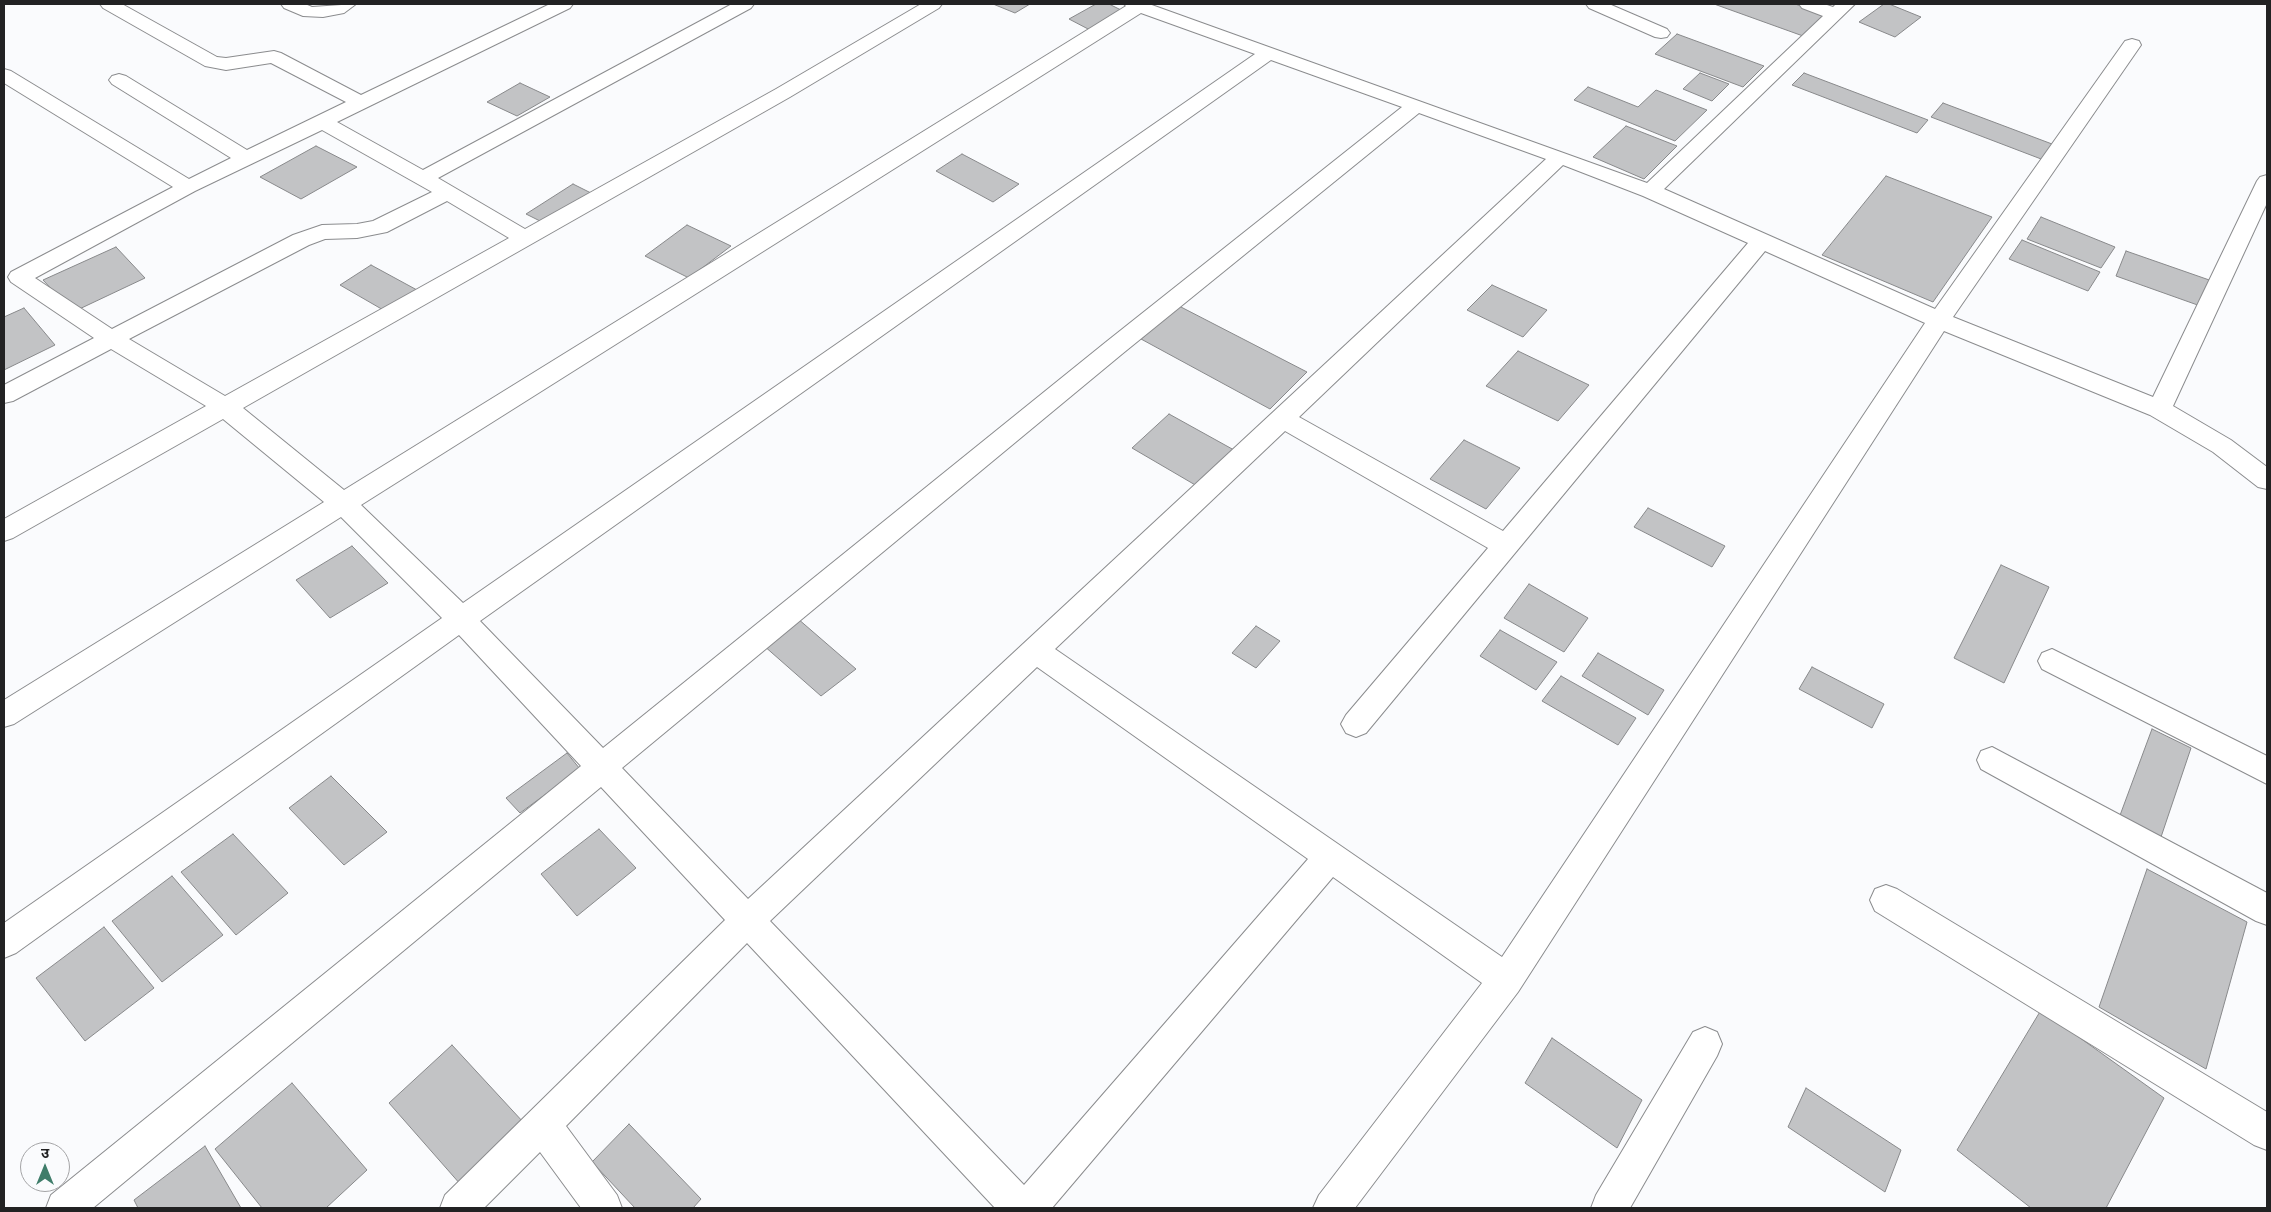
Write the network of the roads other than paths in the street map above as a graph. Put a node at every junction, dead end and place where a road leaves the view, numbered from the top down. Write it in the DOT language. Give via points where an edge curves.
graph roads {
  1 [pos="109,4"];
  2 [pos="290,4"];
  3 [pos="347,4"];
  4 [pos="745,4"];
  5 [pos="933,4"];
  6 [pos="1595,4"];
  7 [pos="1808,4"];
  8 [pos="556,5"];
  9 [pos="1136,5"];
  10 [pos="1841,9"];
  11 [pos="1661,33"];
  12 [pos="2132,45"];
  13 [pos="1270,52"];
  14 [pos="4,75"];
  15 [pos="120,80"];
  16 [pos="360,102"];
  17 [pos="1417,105"];
  18 [pos="321,122"];
  19 [pos="1560,157"];
  20 [pos="247,159"];
  21 [pos="423,178"];
  22 [pos="2267,181"];
  23 [pos="188,188"];
  24 [pos="1650,191"];
  25 [pos="448,192"];
  26 [pos="526,239"];
  27 [pos="1761,241"];
  28 [pos="9,275"];
  29 [pos="1939,320"];
  30 [pos="112,339"];
  31 [pos="4,395"];
  32 [pos="224,406"];
  33 [pos="2159,408"];
  34 [pos="1282,418"];
  35 [pos="2267,480"];
  36 [pos="344,504"];
  37 [pos="4,531"];
  38 [pos="1506,545"];
  39 [pos="460,619"];
  40 [pos="1035,650"];
  41 [pos="2052,661"];
  42 [pos="4,715"];
  43 [pos="1356,724"];
  44 [pos="1992,760"];
  45 [pos="602,768"];
  46 [pos="2267,771"];
  47 [pos="1330,857"];
  48 [pos="1886,900"];
  49 [pos="2267,910"];
  50 [pos="747,921"];
  51 [pos="4,942"];
  52 [pos="1506,980"];
  53 [pos="1705,1044"];
  54 [pos="542,1124"];
  55 [pos="2267,1132"];
  56 [pos="64,1208"];
  57 [pos="458,1208"];
  58 [pos="604,1208"];
  59 [pos="1020,1208"];
  60 [pos="1028,1208"];
  61 [pos="1332,1208"];
  62 [pos="1609,1208"];
  1 -- 16 [label="street" via="212,62 226,64 274,57"];
  2 -- 3 [label="street" via="309,12 323,12"];
  4 -- 21 [label="street"];
  5 -- 26 [label="street"];
  6 -- 11 [label="street"];
  7 -- 10 [label="street"];
  8 -- 16 [label="street"];
  9 -- 13 [label="street"];
  9 -- 36 [label="street"];
  10 -- 24 [label="street"];
  12 -- 29 [label="street"];
  13 -- 17 [label="street"];
  13 -- 39 [label="street"];
  14 -- 23 [label="street"];
  15 -- 20 [label="street"];
  16 -- 18 [label="street"];
  17 -- 19 [label="street"];
  17 -- 45 [label="street"];
  18 -- 20 [label="street"];
  18 -- 21 [label="street"];
  19 -- 24 [label="street"];
  19 -- 34 [label="street"];
  20 -- 23 [label="street"];
  21 -- 25 [label="street"];
  22 -- 33 [label="street"];
  23 -- 28 [label="street"];
  24 -- 27 [label="street"];
  25 -- 26 [label="street"];
  25 -- 30 [label="street" via="379,227 322,232 301,240"];
  26 -- 32 [label="street"];
  27 -- 29 [label="street"];
  27 -- 38 [label="street"];
  28 -- 30 [label="street"];
  29 -- 33 [label="street"];
  29 -- 52 [label="street"];
  30 -- 31 [label="street"];
  30 -- 32 [label="street"];
  32 -- 36 [label="street"];
  32 -- 37 [label="street"];
  33 -- 35 [label="street" via="2222,446"];
  34 -- 38 [label="street"];
  34 -- 40 [label="street"];
  36 -- 39 [label="street"];
  36 -- 42 [label="street"];
  38 -- 43 [label="street"];
  39 -- 45 [label="street"];
  39 -- 51 [label="street"];
  40 -- 47 [label="street"];
  40 -- 50 [label="street"];
  41 -- 46 [label="street"];
  44 -- 49 [label="street"];
  45 -- 50 [label="street"];
  45 -- 56 [label="street"];
  47 -- 52 [label="street"];
  47 -- 60 [label="street"];
  48 -- 55 [label="street"];
  50 -- 54 [label="street"];
  50 -- 59 [label="street"];
  52 -- 61 [label="street"];
  53 -- 62 [label="street"];
  54 -- 57 [label="street"];
  54 -- 58 [label="street"];
}
